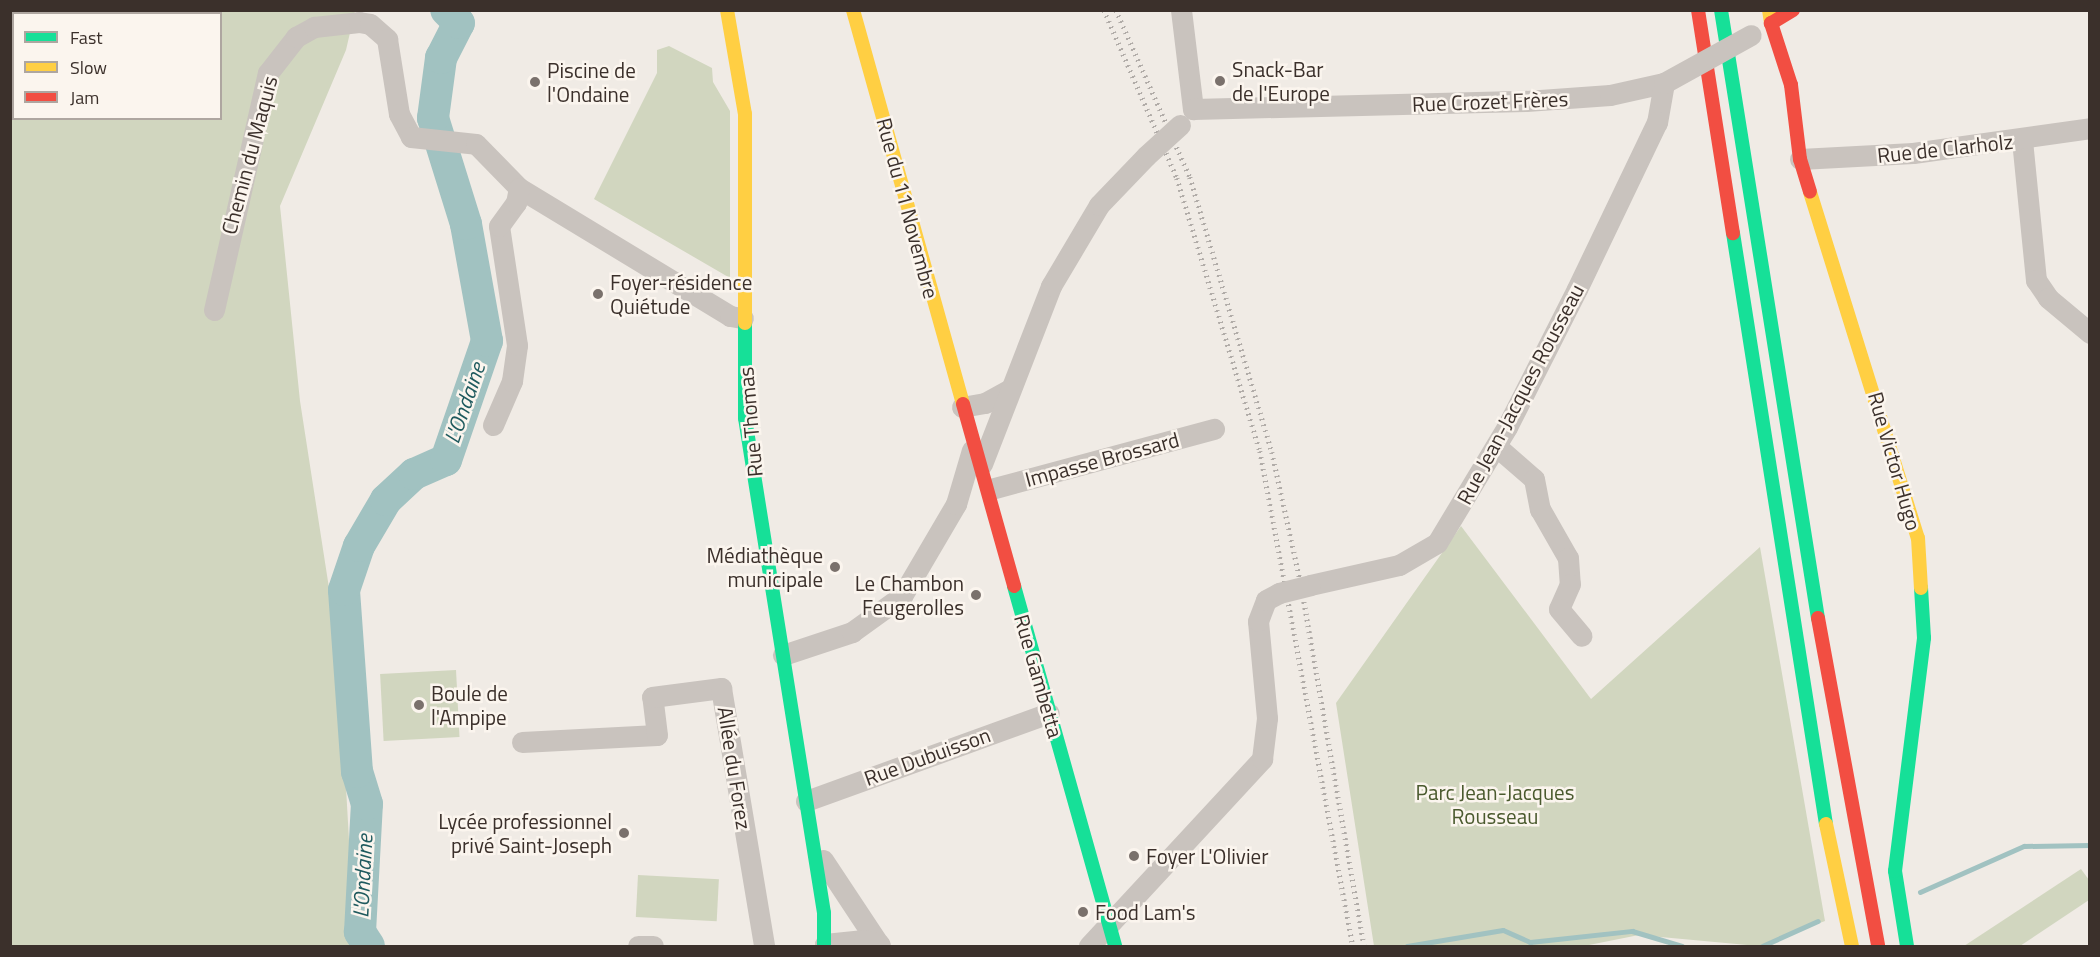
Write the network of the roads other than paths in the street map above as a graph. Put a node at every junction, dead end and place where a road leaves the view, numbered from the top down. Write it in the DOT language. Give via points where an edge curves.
graph roads {
  1 [pos="727,10"];
  2 [pos="853,10"];
  3 [pos="1181,10"];
  4 [pos="1698,10"];
  5 [pos="1721,10"];
  6 [pos="1793,10"];
  7 [pos="1770,17"];
  8 [pos="366,19"];
  9 [pos="1664,83"];
  10 [pos="1193,108"];
  11 [pos="2090,128"];
  12 [pos="2022,140"];
  13 [pos="1800,159"];
  14 [pos="519,188"];
  15 [pos="214,310"];
  16 [pos="742,318"];
  17 [pos="2090,333"];
  18 [pos="1008,390"];
  19 [pos="962,407"];
  20 [pos="493,425"];
  21 [pos="1214,429"];
  22 [pos="1496,446"];
  23 [pos="977,457"];
  24 [pos="991,489"];
  25 [pos="956,504"];
  26 [pos="995,522"];
  27 [pos="1582,636"];
  28 [pos="783,655"];
  29 [pos="1049,713"];
  30 [pos="522,742"];
  31 [pos="806,801"];
  32 [pos="810,831"];
  33 [pos="1109,924"];
  34 [pos="824,945"];
  35 [pos="880,945"];
  36 [pos="638,946"];
  37 [pos="653,946"];
  38 [pos="764,946"];
  39 [pos="1089,946"];
  40 [pos="1115,946"];
  41 [pos="1852,946"];
  42 [pos="1878,946"];
  43 [pos="1907,946"];
  1 -- 16 [label="main road, Rue Thomas" via="745,114"];
  2 -- 19 [label="main road, Rue du 11 Novembre"];
  3 -- 10 [label="street"];
  4 -- 41 [label="main road" via="1822,803"];
  5 -- 42 [label="main road" via="1834,715"];
  6 -- 7 [label="main road"];
  7 -- 9 [label="street, Rue Crozet Frères, bridge" via="1752,35"];
  7 -- 13 [label="main road, Rue Victor Hugo" via="1791,85"];
  8 -- 14 [label="street" via="387,39 404,131 423,139 470,141"];
  8 -- 15 [label="street, Chemin du Maquis" via="314,27 296,37 267,73"];
  9 -- 10 [label="street, Rue Crozet Frères" via="1610,95 1526,101"];
  9 -- 22 [label="street, Rue Jean-Jacques Rousseau" via="1657,122"];
  10 -- 18 [label="street, bridge" via="1099,205 1051,286"];
  11 -- 12 [label="street, Rue de Clarholz"];
  12 -- 13 [label="street, Rue de Clarholz"];
  12 -- 17 [label="street" via="2036,280 2048,298"];
  13 -- 43 [label="main road, Rue Victor Hugo" via="1918,538 1924,638 1895,871"];
  14 -- 16 [label="street" via="730,316"];
  14 -- 20 [label="street" via="516,204 499,226 518,345 512,381"];
  16 -- 28 [label="main road, Rue Thomas" via="745,418"];
  18 -- 19 [label="street" via="985,403"];
  18 -- 23 [label="street"];
  19 -- 23 [label="main road, Rue Gambetta"];
  21 -- 24 [label="street, Impasse Brossard"];
  22 -- 27 [label="street" via="1534,479 1540,509 1568,558 1570,585 1559,609"];
  22 -- 33 [label="street, Rue Jean-Jacques Rousseau, bridge" via="1424,554 1399,565 1279,593 1266,600 1257,621 1267,718 1262,759"];
  23 -- 24 [label="main road, Rue Gambetta"];
  23 -- 25 [label="street"];
  24 -- 26 [label="main road, Rue Gambetta"];
  25 -- 26 [label="street" via="981,503"];
  25 -- 28 [label="street" via="913,583 878,618"];
  26 -- 29 [label="main road, Rue Gambetta"];
  28 -- 31 [label="main road, Rue Thomas"];
  29 -- 31 [label="street, Rue Dubuisson"];
  29 -- 33 [label="main road, Rue Gambetta"];
  30 -- 38 [label="street, Allée du Forez" via="657,735 652,697 722,688"];
  31 -- 32 [label="main road, Rue Thomas"];
  32 -- 34 [label="main road, Rue Thomas"];
  32 -- 35 [label="street" via="832,881"];
  33 -- 39 [label="street, Rue Jean-Jacques Rousseau"];
  33 -- 40 [label="main road, Rue Gambetta"];
  34 -- 35 [label="street" via="864,940"];
  36 -- 37 [label="street"];
}
